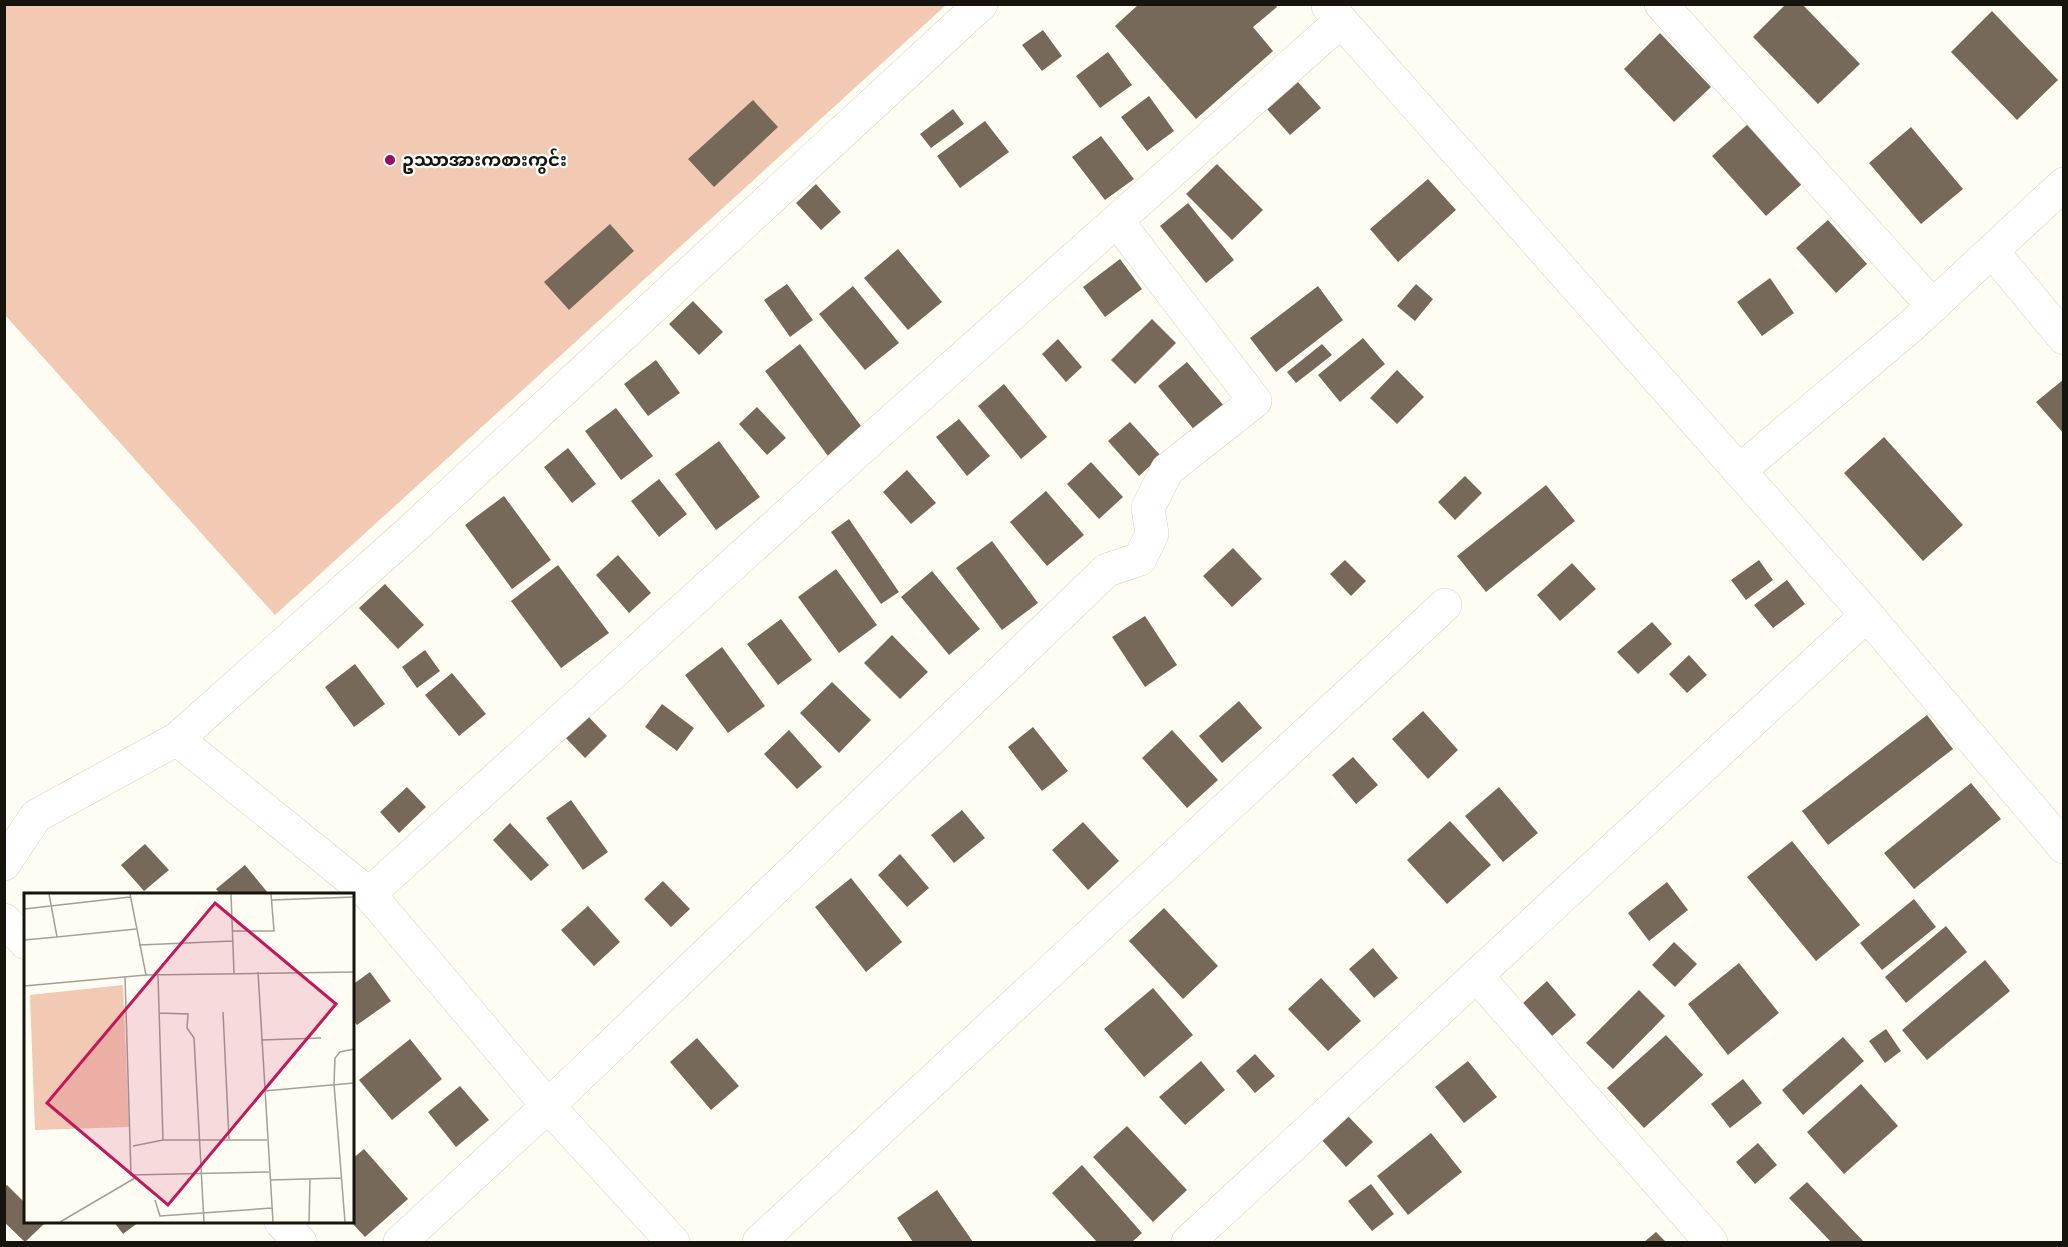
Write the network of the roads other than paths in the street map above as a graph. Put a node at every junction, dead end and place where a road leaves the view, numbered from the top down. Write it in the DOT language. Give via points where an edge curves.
graph roads {
  1 [pos="981,4"];
  2 [pos="1661,4"];
  3 [pos="1334,13"];
  4 [pos="2064,184"];
  5 [pos="1117,221"];
  6 [pos="1992,251"];
  7 [pos="1933,306"];
  8 [pos="2064,338"];
  9 [pos="1739,471"];
  10 [pos="1445,605"];
  11 [pos="1867,615"];
  12 [pos="177,739"];
  13 [pos="2064,847"];
  14 [pos="4,864"];
  15 [pos="369,894"];
  16 [pos="4,920"];
  17 [pos="24,941"];
  18 [pos="1477,976"];
  19 [pos="548,1106"];
  20 [pos="283,1223"];
  21 [pos="300,1242"];
  22 [pos="400,1242"];
  23 [pos="673,1242"];
  24 [pos="759,1242"];
  25 [pos="1188,1242"];
  26 [pos="1711,1242"];
  1 -- 12 [label="street" via="405,536"];
  2 -- 7 [label="street"];
  3 -- 5 [label="street"];
  3 -- 9 [label="street"];
  4 -- 6 [label="street"];
  5 -- 15 [label="street"];
  5 -- 19 [label="street" via="1255,401 1167,470 1148,508 1152,534 1140,560 1107,570"];
  6 -- 7 [label="street"];
  6 -- 8 [label="street"];
  7 -- 9 [label="street"];
  9 -- 11 [label="street"];
  10 -- 24 [label="street"];
  11 -- 13 [label="street"];
  11 -- 18 [label="street"];
  12 -- 14 [label="street" via="36,816"];
  12 -- 15 [label="street"];
  15 -- 19 [label="street"];
  16 -- 17 [label="street"];
  18 -- 25 [label="street"];
  18 -- 26 [label="street"];
  19 -- 22 [label="street"];
  19 -- 23 [label="street"];
  20 -- 21 [label="street"];
}
